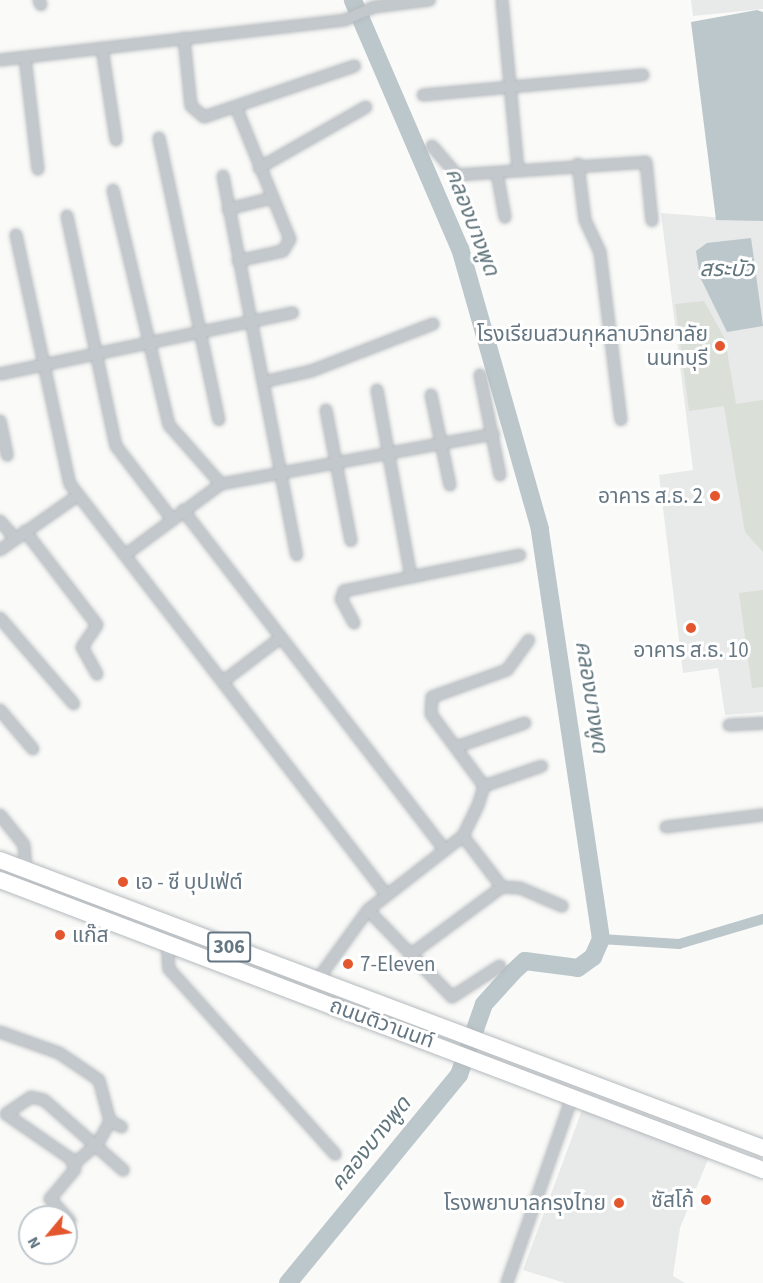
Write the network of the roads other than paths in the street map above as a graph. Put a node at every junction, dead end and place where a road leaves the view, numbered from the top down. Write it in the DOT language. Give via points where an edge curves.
graph roads {
  1 [pos="426,0"];
  2 [pos="502,0"];
  3 [pos="184,38"];
  4 [pos="102,48"];
  5 [pos="25,57"];
  6 [pos="0,60"];
  7 [pos="355,66"];
  8 [pos="643,75"];
  9 [pos="509,87"];
  10 [pos="423,95"];
  11 [pos="366,106"];
  12 [pos="236,107"];
  13 [pos="159,138"];
  14 [pos="116,140"];
  15 [pos="432,146"];
  16 [pos="578,164"];
  17 [pos="259,168"];
  18 [pos="38,169"];
  19 [pos="518,170"];
  20 [pos="496,173"];
  21 [pos="223,176"];
  22 [pos="113,190"];
  23 [pos="272,198"];
  24 [pos="228,209"];
  25 [pos="67,216"];
  26 [pos="505,217"];
  27 [pos="652,221"];
  28 [pos="16,236"];
  29 [pos="238,261"];
  30 [pos="293,314"];
  31 [pos="250,322"];
  32 [pos="433,324"];
  33 [pos="201,333"];
  34 [pos="150,343"];
  35 [pos="96,353"];
  36 [pos="43,364"];
  37 [pos="0,374"];
  38 [pos="480,375"];
  39 [pos="263,382"];
  40 [pos="377,390"];
  41 [pos="431,394"];
  42 [pos="326,410"];
  43 [pos="219,420"];
  44 [pos="621,420"];
  45 [pos="0,421"];
  46 [pos="493,434"];
  47 [pos="441,445"];
  48 [pos="390,454"];
  49 [pos="7,455"];
  50 [pos="336,464"];
  51 [pos="282,475"];
  52 [pos="500,475"];
  53 [pos="221,484"];
  54 [pos="450,485"];
  55 [pos="77,496"];
  56 [pos="183,510"];
  57 [pos="171,518"];
  58 [pos="0,521"];
  59 [pos="25,531"];
  60 [pos="14,537"];
  61 [pos="351,541"];
  62 [pos="0,550"];
  63 [pos="125,555"];
  64 [pos="297,555"];
  65 [pos="520,555"];
  66 [pos="411,577"];
  67 [pos="0,618"];
  68 [pos="354,624"];
  69 [pos="279,639"];
  70 [pos="529,640"];
  71 [pos="97,674"];
  72 [pos="225,680"];
  73 [pos="74,704"];
  74 [pos="0,710"];
  75 [pos="525,723"];
  76 [pos="763,723"];
  77 [pos="729,725"];
  78 [pos="456,747"];
  79 [pos="33,749"];
  80 [pos="542,766"];
  81 [pos="484,786"];
  82 [pos="763,814"];
  83 [pos="0,815"];
  84 [pos="666,827"];
  85 [pos="463,836"];
  86 [pos="444,849"];
  87 [pos="0,860"];
  88 [pos="26,870"];
  89 [pos="0,880"];
  90 [pos="502,887"];
  91 [pos="386,894"];
  92 [pos="562,906"];
  93 [pos="368,910"];
  94 [pos="167,943"];
  95 [pos="410,955"];
  96 [pos="500,966"];
  97 [pos="318,979"];
  98 [pos="0,1032"];
  99 [pos="455,1041"];
  100 [pos="475,1048"];
  101 [pos="573,1095"];
  102 [pos="3,1113"];
  103 [pos="110,1121"];
  104 [pos="122,1127"];
  105 [pos="98,1143"];
  106 [pos="763,1148"];
  107 [pos="335,1154"];
  108 [pos="74,1164"];
  109 [pos="123,1170"];
  110 [pos="763,1170"];
  111 [pos="55,1205"];
  112 [pos="507,1283"];
  1 -- 3 [label="street" via="374,7 345,20"];
  2 -- 9 [label="street"];
  3 -- 4 [label="street"];
  3 -- 12 [label="street" via="191,106 197,116"];
  4 -- 5 [label="street"];
  4 -- 14 [label="street"];
  5 -- 6 [label="street"];
  5 -- 18 [label="street"];
  7 -- 12 [label="street"];
  8 -- 9 [label="street"];
  9 -- 10 [label="street"];
  9 -- 19 [label="street"];
  11 -- 17 [label="street"];
  12 -- 17 [label="street"];
  13 -- 33 [label="street"];
  15 -- 20 [label="street" via="452,173"];
  16 -- 19 [label="street"];
  16 -- 27 [label="street" via="646,162"];
  16 -- 44 [label="street" via="585,220 600,252"];
  17 -- 23 [label="street"];
  19 -- 20 [label="street"];
  20 -- 26 [label="street"];
  21 -- 24 [label="street"];
  22 -- 34 [label="street"];
  23 -- 24 [label="street"];
  23 -- 29 [label="street" via="289,246"];
  24 -- 29 [label="street"];
  25 -- 35 [label="street"];
  28 -- 36 [label="street"];
  29 -- 31 [label="street"];
  30 -- 31 [label="street"];
  31 -- 33 [label="street"];
  31 -- 39 [label="street"];
  32 -- 39 [label="street" via="311,371"];
  33 -- 34 [label="street"];
  33 -- 43 [label="street"];
  34 -- 35 [label="street"];
  34 -- 53 [label="street" via="169,425"];
  35 -- 36 [label="street"];
  35 -- 57 [label="street" via="116,446"];
  36 -- 37 [label="street"];
  36 -- 55 [label="street" via="70,484"];
  38 -- 46 [label="street"];
  39 -- 51 [label="street"];
  40 -- 48 [label="street"];
  41 -- 47 [label="street"];
  42 -- 50 [label="street"];
  45 -- 49 [label="street"];
  46 -- 47 [label="street"];
  46 -- 52 [label="street"];
  47 -- 48 [label="street"];
  47 -- 54 [label="street"];
  48 -- 50 [label="street"];
  48 -- 66 [label="street"];
  50 -- 51 [label="street"];
  50 -- 61 [label="street"];
  51 -- 53 [label="street"];
  51 -- 64 [label="street"];
  53 -- 56 [label="street"];
  55 -- 59 [label="street"];
  55 -- 63 [label="street"];
  56 -- 57 [label="street"];
  56 -- 69 [label="street"];
  57 -- 63 [label="street"];
  58 -- 60 [label="street"];
  59 -- 60 [label="street"];
  59 -- 71 [label="street" via="97,625 81,647"];
  60 -- 62 [label="street"];
  63 -- 72 [label="street"];
  65 -- 66 [label="street"];
  66 -- 68 [label="street" via="344,591 341,599"];
  67 -- 73 [label="street"];
  69 -- 72 [label="street"];
  69 -- 86 [label="street"];
  70 -- 78 [label="street" via="507,670 432,697 431,714"];
  72 -- 91 [label="street"];
  74 -- 79 [label="street"];
  75 -- 78 [label="street"];
  76 -- 77 [label="street"];
  78 -- 81 [label="street"];
  80 -- 81 [label="street"];
  81 -- 85 [label="street"];
  82 -- 84 [label="street"];
  83 -- 88 [label="street" via="24,845"];
  85 -- 86 [label="street"];
  85 -- 90 [label="street"];
  86 -- 91 [label="street"];
  87 -- 88 [label="main road, ถนนติวานนท์ / 306"];
  88 -- 97 [label="main road, ถนนติวานนท์ / 306"];
  89 -- 94 [label="main road, ถนนติวานนท์ / 306"];
  90 -- 92 [label="street" via="520,888"];
  90 -- 95 [label="street"];
  91 -- 93 [label="street"];
  93 -- 95 [label="street"];
  93 -- 97 [label="street"];
  94 -- 99 [label="main road, ถนนติวานนท์ / 306"];
  94 -- 107 [label="street" via="169,969"];
  95 -- 96 [label="street" via="452,997"];
  97 -- 99 [label="main road, ถนนติวานนท์ / 306"];
  98 -- 103 [label="street" via="58,1053 99,1080"];
  99 -- 100 [label="main road, ถนนติวานนท์ / 306"];
  100 -- 101 [label="main road, ถนนติวานนท์ / 306"];
  100 -- 106 [label="main road, ถนนติวานนท์ / 306"];
  101 -- 110 [label="main road, ถนนติวานนท์ / 306"];
  101 -- 112 [label="street"];
  102 -- 105 [label="street" via="37,1097"];
  102 -- 108 [label="street"];
  103 -- 104 [label="street"];
  103 -- 105 [label="street"];
  105 -- 108 [label="street"];
  105 -- 109 [label="street"];
  108 -- 111 [label="street" via="50,1199"];
}
